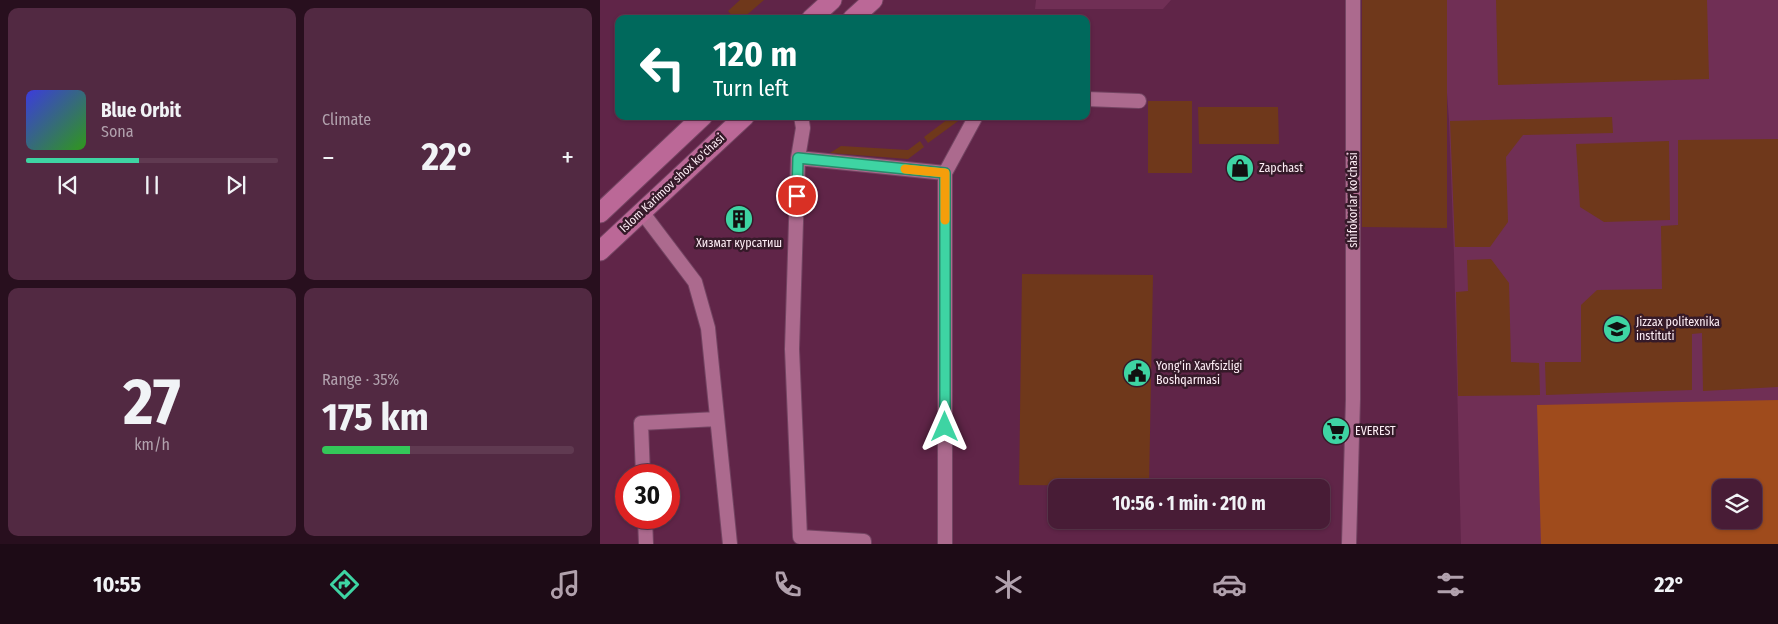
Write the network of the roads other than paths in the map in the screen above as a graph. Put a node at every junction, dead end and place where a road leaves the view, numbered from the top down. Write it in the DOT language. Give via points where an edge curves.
graph roads {
  1 [pos="832,0"];
  2 [pos="873,0"];
  3 [pos="1353,0"];
  4 [pos="815,15"];
  5 [pos="856,15"];
  6 [pos="1090,99"];
  7 [pos="1139,101"];
  8 [pos="699,120"];
  9 [pos="740,120"];
  10 [pos="802,120"];
  11 [pos="974,120"];
  12 [pos="798,158"];
  13 [pos="945,173"];
  14 [pos="603,208"];
  15 [pos="642,212"];
  16 [pos="603,245"];
  17 [pos="718,419"];
  18 [pos="643,464"];
  19 [pos="645,529"];
  20 [pos="646,544"];
  21 [pos="730,544"];
  22 [pos="864,544"];
  23 [pos="945,544"];
  24 [pos="1349,544"];
  1 -- 4 [label="main road"];
  2 -- 5 [label="main road"];
  3 -- 24 [label="street, shifokorlar ko'chasi" via="1353,399"];
  6 -- 7 [label="street"];
  8 -- 14 [label="main road"];
  9 -- 15 [label="main road, Islom Karimov shox ko'chasi"];
  10 -- 12 [label="street"];
  11 -- 13 [label="street"];
  12 -- 13 [label="street"];
  12 -- 22 [label="street" via="792,349 800,538 864,541"];
  13 -- 23 [label="street"];
  15 -- 16 [label="main road, Islom Karimov shox ko'chasi"];
  15 -- 17 [label="street" via="695,282 708,328"];
  17 -- 18 [label="street" via="641,423"];
  17 -- 21 [label="street"];
  19 -- 20 [label="street"];
}
